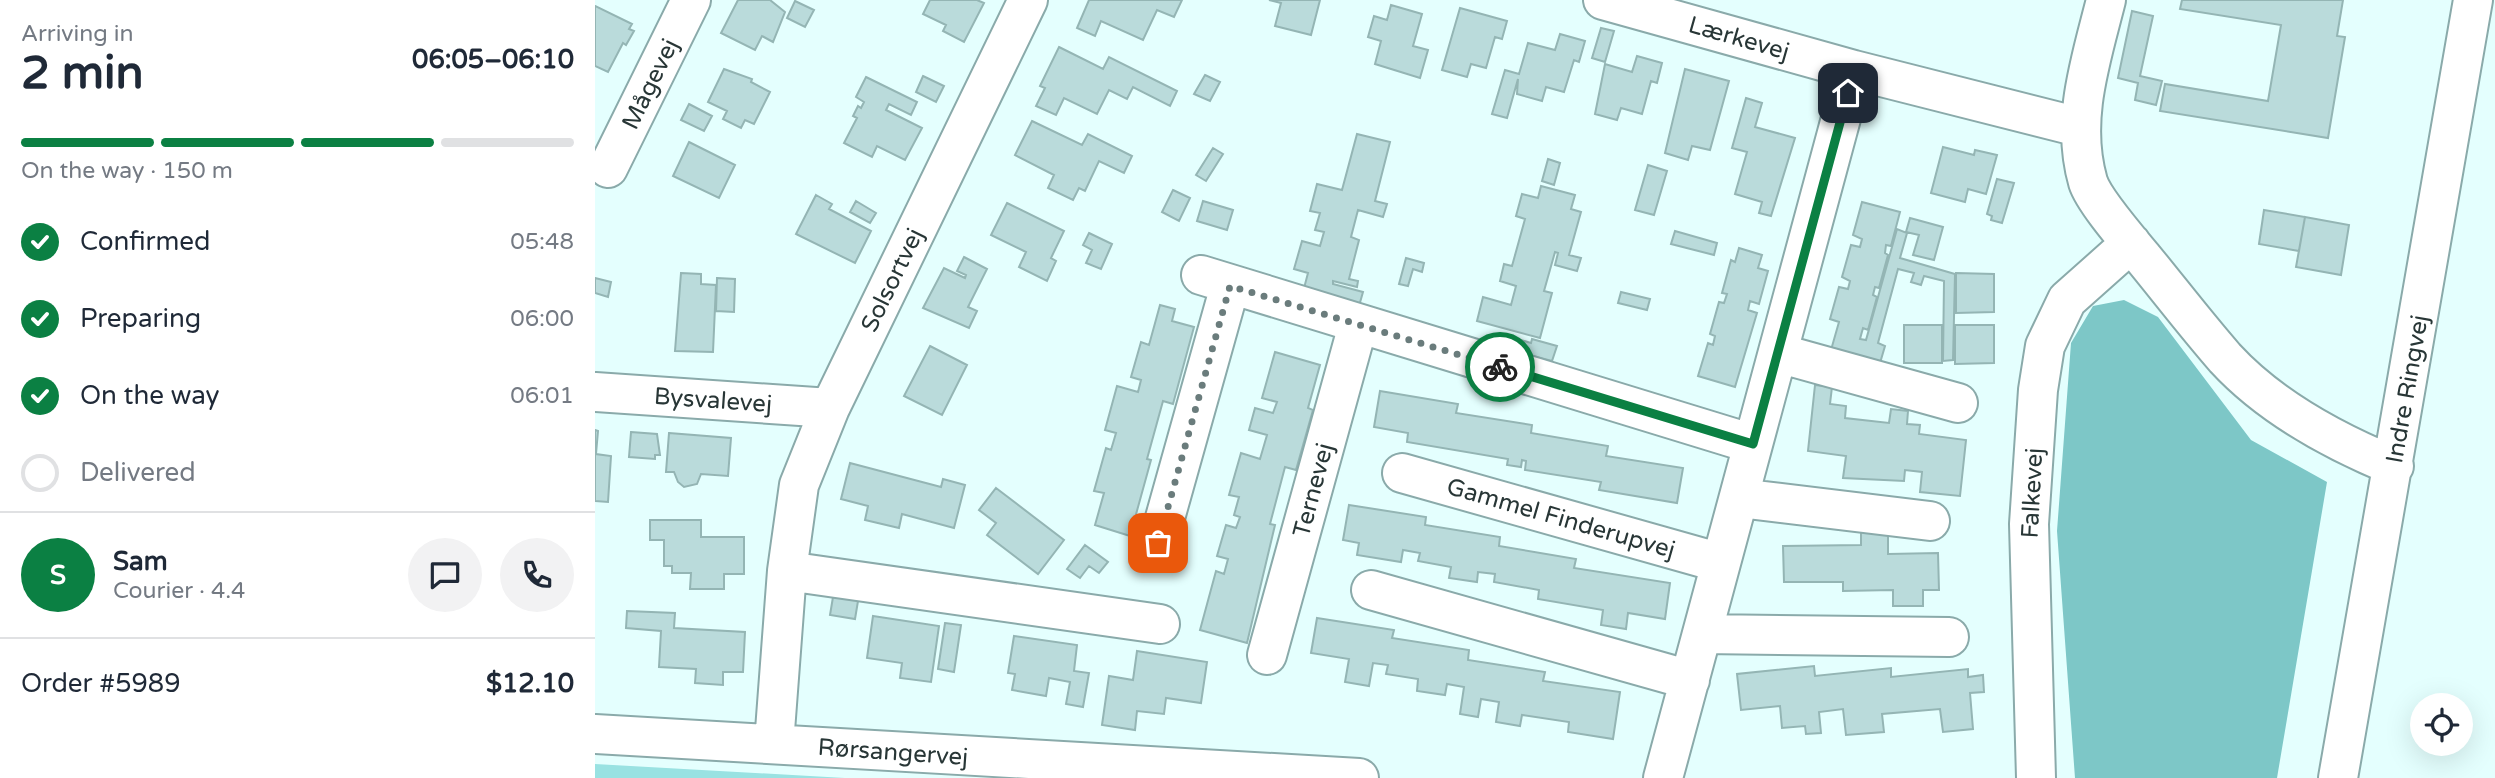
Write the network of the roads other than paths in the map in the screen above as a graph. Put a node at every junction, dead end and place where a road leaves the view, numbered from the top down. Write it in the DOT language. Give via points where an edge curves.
graph roads {
  1 [pos="691,0"];
  2 [pos="1028,0"];
  3 [pos="2106,0"];
  4 [pos="2473,0"];
  5 [pos="1616,2"];
  6 [pos="1854,70"];
  7 [pos="2079,127"];
  8 [pos="608,168"];
  9 [pos="2131,243"];
  10 [pos="1358,325"];
  11 [pos="1778,353"];
  12 [pos="595,392"];
  13 [pos="1958,403"];
  14 [pos="830,408"];
  15 [pos="1753,444"];
  16 [pos="2393,466"];
  17 [pos="1402,473"];
  18 [pos="1739,498"];
  19 [pos="1930,521"];
  20 [pos="1158,543"];
  21 [pos="1721,563"];
  22 [pos="787,571"];
  23 [pos="1371,590"];
  24 [pos="1160,624"];
  25 [pos="1702,634"];
  26 [pos="1949,636"];
  27 [pos="1267,655"];
  28 [pos="1690,680"];
  29 [pos="595,734"];
  30 [pos="774,744"];
  31 [pos="932,767"];
  32 [pos="1359,778"];
  33 [pos="1663,778"];
  34 [pos="2036,778"];
  35 [pos="2338,778"];
  1 -- 8 [label="street, Mågevej"];
  2 -- 14 [label="street, Solsortvej"];
  3 -- 7 [label="street"];
  4 -- 16 [label="street, Indre Ringvej"];
  5 -- 6 [label="street, Lærkevej"];
  6 -- 7 [label="street, Lærkevej"];
  6 -- 11 [label="street"];
  7 -- 9 [label="street" via="2089,184"];
  9 -- 16 [label="street" via="2226,358 2273,400 2323,433"];
  9 -- 34 [label="street, Falkevej" via="2067,300 2045,346 2029,524"];
  10 -- 15 [label="street"];
  10 -- 20 [label="street" via="1216,281"];
  10 -- 27 [label="street, Ternevej"];
  11 -- 13 [label="street"];
  11 -- 15 [label="street"];
  12 -- 14 [label="street, Bysvalevej"];
  14 -- 22 [label="street, Solsortvej" via="799,485"];
  15 -- 18 [label="street"];
  16 -- 35 [label="street, Indre Ringvej"];
  17 -- 21 [label="street, Gammel Finderupvej"];
  18 -- 19 [label="street"];
  18 -- 21 [label="street"];
  21 -- 25 [label="street"];
  22 -- 24 [label="street"];
  22 -- 30 [label="street, Solsortvej"];
  23 -- 28 [label="street"];
  25 -- 26 [label="street"];
  25 -- 28 [label="street"];
  28 -- 33 [label="street"];
  29 -- 30 [label="street, Rørsangervej"];
  30 -- 31 [label="street, Rørsangervej"];
  31 -- 32 [label="street, Rørsangervej"];
}
